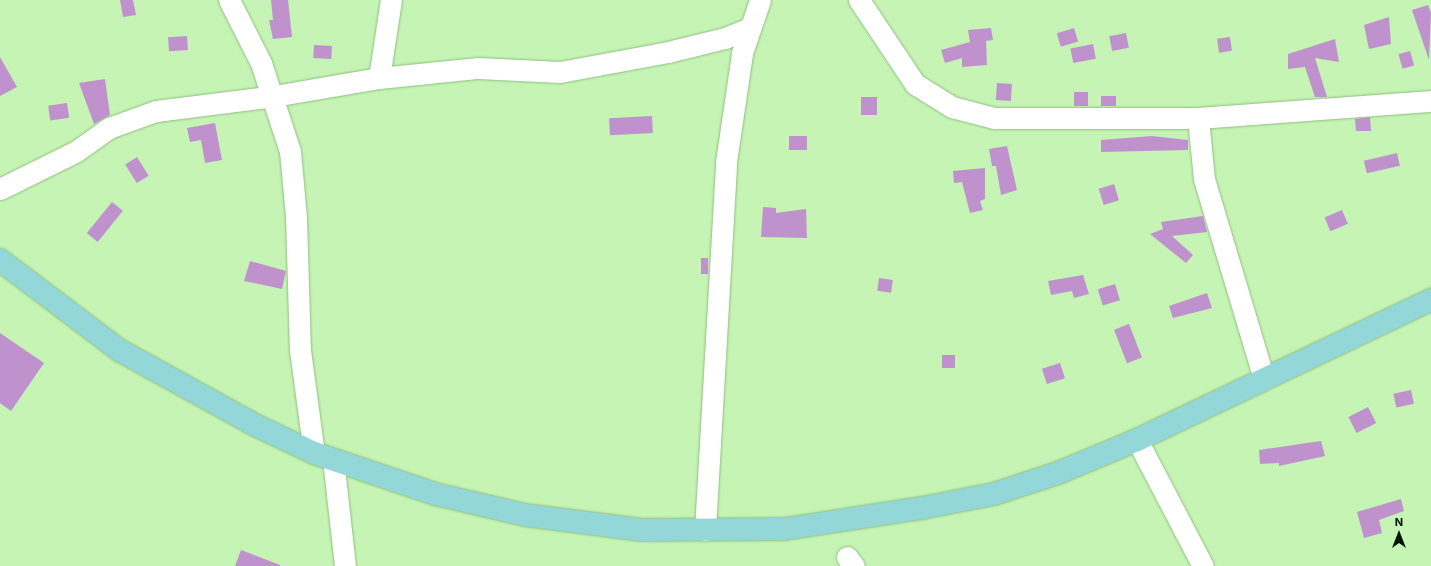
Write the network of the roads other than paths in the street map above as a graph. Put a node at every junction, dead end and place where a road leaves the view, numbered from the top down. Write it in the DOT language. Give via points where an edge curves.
graph roads {
  1 [pos="229,0"];
  2 [pos="391,0"];
  3 [pos="760,0"];
  4 [pos="859,0"];
  5 [pos="750,28"];
  6 [pos="379,78"];
  7 [pos="274,96"];
  8 [pos="1431,101"];
  9 [pos="1198,118"];
  10 [pos="0,189"];
  11 [pos="0,260"];
  12 [pos="1431,300"];
  13 [pos="1264,379"];
  14 [pos="1137,440"];
  15 [pos="324,456"];
  16 [pos="705,530"];
  17 [pos="345,566"];
  18 [pos="1203,566"];
  1 -- 7 [label="street"];
  2 -- 6 [label="street"];
  3 -- 5 [label="street"];
  4 -- 9 [label="street" via="915,84 952,107 994,118"];
  5 -- 6 [label="street" via="725,38 668,52 560,72 478,68"];
  5 -- 16 [label="street" via="742,53 726,162"];
  6 -- 7 [label="street"];
  7 -- 10 [label="street" via="156,111 109,128 75,152"];
  7 -- 15 [label="street" via="290,151 296,225 300,350"];
  8 -- 9 [label="street"];
  9 -- 13 [label="street" via="1204,179"];
  11 -- 15 [label="main road" via="120,350 251,423"];
  12 -- 13 [label="main road"];
  13 -- 14 [label="main road"];
  14 -- 16 [label="main road" via="1058,473 994,494 785,529"];
  14 -- 18 [label="street"];
  15 -- 16 [label="main road" via="435,494 525,515 642,530"];
  15 -- 17 [label="street"];
}
